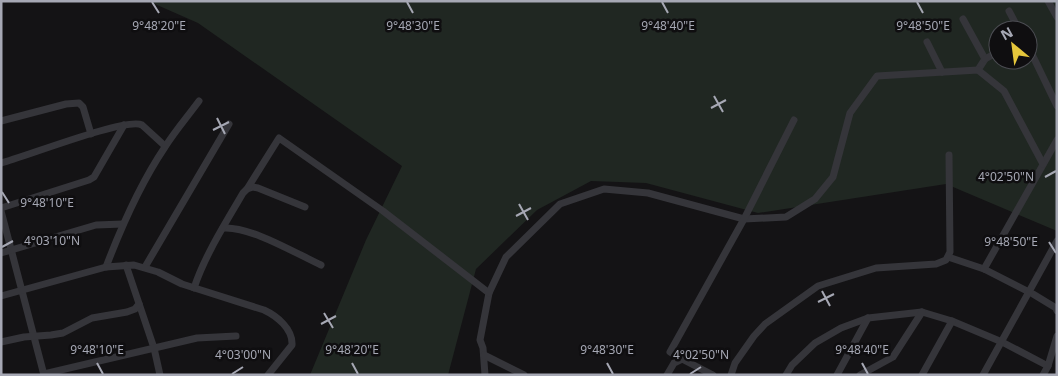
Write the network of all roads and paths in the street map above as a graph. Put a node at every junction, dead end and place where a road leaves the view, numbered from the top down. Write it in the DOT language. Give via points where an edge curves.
graph roads {
  1 [pos="1048,1"];
  2 [pos="1009,11"];
  3 [pos="1057,17"];
  4 [pos="963,19"];
  5 [pos="1014,20"];
  6 [pos="927,42"];
  7 [pos="986,59"];
  8 [pos="1038,67"];
  9 [pos="978,70"];
  10 [pos="942,72"];
  11 [pos="199,101"];
  12 [pos="1057,106"];
  13 [pos="794,120"];
  14 [pos="1,121"];
  15 [pos="229,124"];
  16 [pos="124,125"];
  17 [pos="90,134"];
  18 [pos="1057,140"];
  19 [pos="165,146"];
  20 [pos="949,155"];
  21 [pos="1,163"];
  22 [pos="1043,164"];
  23 [pos="247,189"];
  24 [pos="305,207"];
  25 [pos="1,209"];
  26 [pos="744,218"];
  27 [pos="123,224"];
  28 [pos="223,228"];
  29 [pos="1057,241"];
  30 [pos="12,250"];
  31 [pos="1,252"];
  32 [pos="948,257"];
  33 [pos="126,265"];
  34 [pos="321,265"];
  35 [pos="106,267"];
  36 [pos="145,267"];
  37 [pos="984,269"];
  38 [pos="194,288"];
  39 [pos="23,290"];
  40 [pos="1030,292"];
  41 [pos="489,293"];
  42 [pos="1,296"];
  43 [pos="139,304"];
  44 [pos="1057,311"];
  45 [pos="922,312"];
  46 [pos="868,318"];
  47 [pos="952,322"];
  48 [pos="34,336"];
  49 [pos="236,336"];
  50 [pos="1057,336"];
  51 [pos="1,342"];
  52 [pos="1002,342"];
  53 [pos="154,348"];
  54 [pos="484,355"];
  55 [pos="682,359"];
  56 [pos="1048,366"];
  57 [pos="44,375"];
  58 [pos="160,375"];
  59 [pos="268,375"];
  60 [pos="485,375"];
  61 [pos="524,375"];
  62 [pos="667,375"];
  63 [pos="713,375"];
  64 [pos="731,375"];
  65 [pos="786,375"];
  66 [pos="837,375"];
  67 [pos="860,375"];
  68 [pos="922,375"];
  69 [pos="983,375"];
  70 [pos="1044,375"];
  1 -- 3 [label="street"];
  2 -- 5 [label="street"];
  4 -- 7 [label="street"];
  6 -- 10 [label="street"];
  7 -- 9 [label="street"];
  8 -- 12 [label="street"];
  9 -- 10 [label="street"];
  9 -- 22 [label="street" via="1004,91"];
  10 -- 26 [label="street" via="877,76 850,113 833,177 815,199 786,217"];
  11 -- 19 [label="street"];
  13 -- 26 [label="street"];
  14 -- 17 [label="street" via="79,103"];
  15 -- 36 [label="street"];
  16 -- 17 [label="street"];
  16 -- 19 [label="street" via="142,125"];
  16 -- 25 [label="street" via="89,180"];
  17 -- 21 [label="street"];
  18 -- 22 [label="street"];
  19 -- 27 [label="street"];
  20 -- 32 [label="street"];
  22 -- 37 [label="street"];
  23 -- 24 [label="street" via="258,188"];
  23 -- 28 [label="street"];
  23 -- 41 [label="street" via="279,138 383,211"];
  25 -- 30 [label="street"];
  26 -- 41 [label="street" via="648,192 604,189 560,204 506,257"];
  26 -- 55 [label="street" via="670,352"];
  27 -- 30 [label="street" via="96,225"];
  27 -- 35 [label="street"];
  28 -- 34 [label="street" via="252,233"];
  28 -- 38 [label="street"];
  29 -- 40 [label="street"];
  30 -- 31 [label="street"];
  30 -- 39 [label="street"];
  32 -- 37 [label="street"];
  32 -- 64 [label="street" via="936,264 876,268 818,286 765,324 735,363"];
  33 -- 35 [label="street"];
  33 -- 36 [label="street"];
  33 -- 43 [label="street"];
  35 -- 39 [label="street"];
  36 -- 38 [label="street"];
  37 -- 40 [label="street"];
  38 -- 59 [label="street" via="264,310 280,320 291,337 292,345"];
  39 -- 42 [label="street"];
  39 -- 48 [label="street"];
  40 -- 44 [label="street"];
  40 -- 52 [label="street"];
  41 -- 54 [label="street" via="480,340"];
  43 -- 48 [label="street" via="127,312 92,318 63,333"];
  43 -- 53 [label="street"];
  45 -- 46 [label="street"];
  45 -- 47 [label="street"];
  45 -- 67 [label="street" via="893,356"];
  46 -- 65 [label="street" via="815,343"];
  46 -- 66 [label="street"];
  47 -- 52 [label="street"];
  47 -- 68 [label="street"];
  48 -- 51 [label="street"];
  48 -- 57 [label="street"];
  49 -- 53 [label="street" via="197,338"];
  50 -- 56 [label="street"];
  52 -- 56 [label="street"];
  52 -- 69 [label="street"];
  53 -- 57 [label="street"];
  53 -- 58 [label="street"];
  54 -- 60 [label="street"];
  54 -- 61 [label="street"];
  55 -- 62 [label="street" via="674,363"];
  55 -- 63 [label="street"];
  56 -- 70 [label="street"];
}
